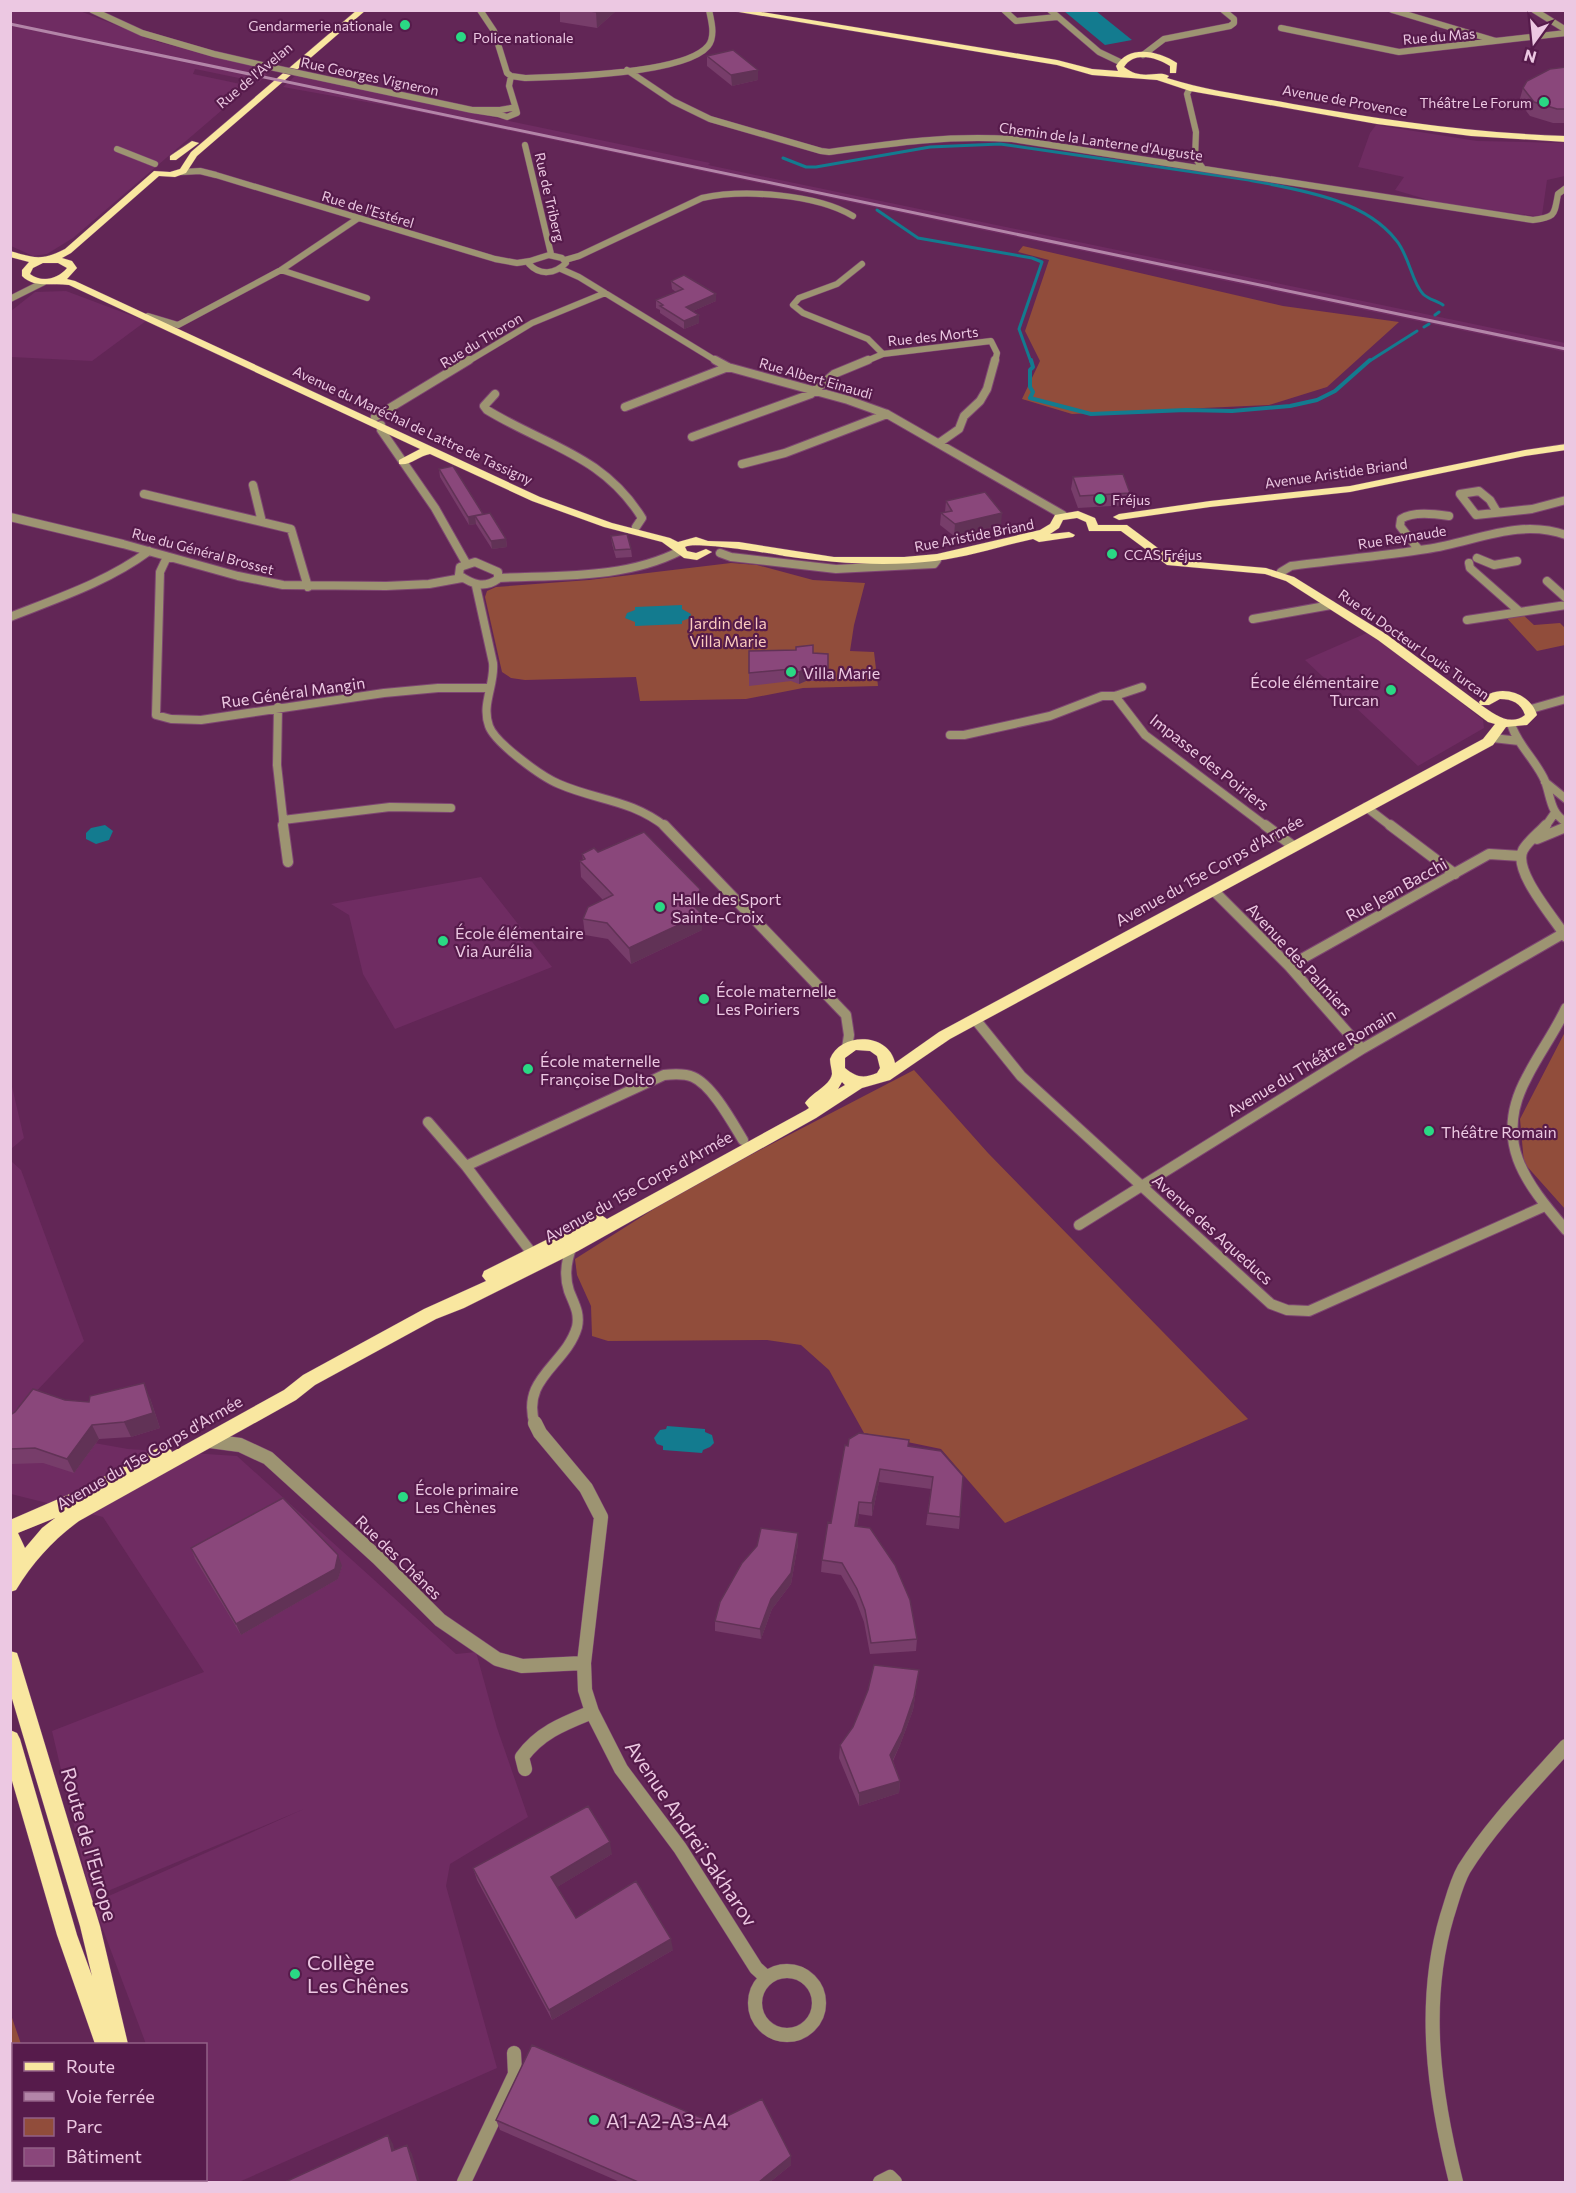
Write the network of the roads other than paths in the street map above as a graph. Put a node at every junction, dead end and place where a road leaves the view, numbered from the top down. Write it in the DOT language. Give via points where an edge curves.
graph roads {
  1 [pos="93,10"];
  2 [pos="352,10"];
  3 [pos="362,10"];
  4 [pos="480,10"];
  5 [pos="709,10"];
  6 [pos="731,10"];
  7 [pos="761,10"];
  8 [pos="1004,10"];
  9 [pos="1050,10"];
  10 [pos="1223,10"];
  11 [pos="1392,10"];
  12 [pos="1534,10"];
  13 [pos="1057,17"];
  14 [pos="1281,28"];
  15 [pos="1565,30"];
  16 [pos="1499,42"];
  17 [pos="1156,46"];
  18 [pos="1101,53"];
  19 [pos="1143,55"];
  20 [pos="1129,57"];
  21 [pos="1165,59"];
  22 [pos="1120,64"];
  23 [pos="627,70"];
  24 [pos="1173,72"];
  25 [pos="1128,74"];
  26 [pos="511,76"];
  27 [pos="525,78"];
  28 [pos="1158,78"];
  29 [pos="509,87"];
  30 [pos="1190,88"];
  31 [pos="513,101"];
  32 [pos="501,110"];
  33 [pos="1566,134"];
  34 [pos="1566,140"];
  35 [pos="525,145"];
  36 [pos="117,149"];
  37 [pos="173,158"];
  38 [pos="1202,167"];
  39 [pos="183,168"];
  40 [pos="156,169"];
  41 [pos="1566,189"];
  42 [pos="853,216"];
  43 [pos="357,219"];
  44 [pos="551,254"];
  45 [pos="10,256"];
  46 [pos="53,260"];
  47 [pos="530,261"];
  48 [pos="565,261"];
  49 [pos="38,262"];
  50 [pos="862,264"];
  51 [pos="69,268"];
  52 [pos="561,269"];
  53 [pos="281,270"];
  54 [pos="28,272"];
  55 [pos="56,280"];
  56 [pos="44,282"];
  57 [pos="605,293"];
  58 [pos="14,296"];
  59 [pos="367,298"];
  60 [pos="140,315"];
  61 [pos="178,325"];
  62 [pos="883,354"];
  63 [pos="728,367"];
  64 [pos="814,390"];
  65 [pos="495,394"];
  66 [pos="625,407"];
  67 [pos="886,414"];
  68 [pos="378,421"];
  69 [pos="692,437"];
  70 [pos="939,443"];
  71 [pos="1562,449"];
  72 [pos="431,450"];
  73 [pos="403,462"];
  74 [pos="742,464"];
  75 [pos="253,485"];
  76 [pos="144,494"];
  77 [pos="1566,500"];
  78 [pos="1497,512"];
  79 [pos="1063,515"];
  80 [pos="1476,515"];
  81 [pos="1449,516"];
  82 [pos="10,517"];
  83 [pos="262,522"];
  84 [pos="1121,522"];
  85 [pos="1137,523"];
  86 [pos="1092,524"];
  87 [pos="1055,526"];
  88 [pos="636,527"];
  89 [pos="1490,533"];
  90 [pos="1565,534"];
  91 [pos="1069,535"];
  92 [pos="682,546"];
  93 [pos="706,548"];
  94 [pos="1419,550"];
  95 [pos="149,551"];
  96 [pos="167,556"];
  97 [pos="1477,558"];
  98 [pos="1518,561"];
  99 [pos="1469,563"];
  100 [pos="466,564"];
  101 [pos="1281,572"];
  102 [pos="462,578"];
  103 [pos="499,578"];
  104 [pos="1547,581"];
  105 [pos="476,585"];
  106 [pos="308,587"];
  107 [pos="1562,589"];
  108 [pos="1566,598"];
  109 [pos="1331,605"];
  110 [pos="1566,605"];
  111 [pos="1520,612"];
  112 [pos="10,617"];
  113 [pos="1253,619"];
  114 [pos="1467,620"];
  115 [pos="1142,687"];
  116 [pos="489,688"];
  117 [pos="1115,696"];
  118 [pos="1566,699"];
  119 [pos="278,707"];
  120 [pos="1485,707"];
  121 [pos="1531,709"];
  122 [pos="1507,724"];
  123 [pos="950,735"];
  124 [pos="1493,738"];
  125 [pos="1519,741"];
  126 [pos="1545,782"];
  127 [pos="1566,800"];
  128 [pos="1366,807"];
  129 [pos="451,808"];
  130 [pos="1554,810"];
  131 [pos="283,820"];
  132 [pos="1566,822"];
  133 [pos="1566,827"];
  134 [pos="1534,840"];
  135 [pos="1293,846"];
  136 [pos="1521,856"];
  137 [pos="288,862"];
  138 [pos="1455,874"];
  139 [pos="1214,891"];
  140 [pos="1565,935"];
  141 [pos="1289,966"];
  142 [pos="1566,1008"];
  143 [pos="975,1019"];
  144 [pos="928,1045"];
  145 [pos="847,1048"];
  146 [pos="1362,1049"];
  147 [pos="885,1054"];
  148 [pos="840,1072"];
  149 [pos="882,1077"];
  150 [pos="859,1083"];
  151 [pos="428,1122"];
  152 [pos="743,1140"];
  153 [pos="466,1166"];
  154 [pos="1141,1185"];
  155 [pos="1545,1206"];
  156 [pos="1079,1225"];
  157 [pos="1566,1230"];
  158 [pos="572,1246"];
  159 [pos="535,1258"];
  160 [pos="309,1380"];
  161 [pos="203,1442"];
  162 [pos="10,1528"];
  163 [pos="10,1536"];
  164 [pos="14,1577"];
  165 [pos="10,1598"];
  166 [pos="10,1659"];
  167 [pos="584,1663"];
  168 [pos="592,1712"];
  169 [pos="10,1739"];
  170 [pos="1566,1746"];
  171 [pos="525,1769"];
  172 [pos="767,1978"];
  173 [pos="105,2043"];
  174 [pos="118,2043"];
  175 [pos="513,2053"];
  176 [pos="464,2182"];
  177 [pos="880,2182"];
  178 [pos="894,2182"];
  179 [pos="1455,2182"];
  1 -- 32 [label="street, Rue Georges Vigneron, bridge" via="142,33 214,54 472,110"];
  2 -- 37 [label="main road, Rue de l'Avelan"];
  3 -- 39 [label="main road, Rue de l'Avelan" via="194,154"];
  4 -- 26 [label="street" via="494,31"];
  5 -- 23 [label="street" via="711,35 704,51 673,64"];
  6 -- 25 [label="main road" via="1092,72"];
  7 -- 22 [label="main road" via="1094,68"];
  8 -- 13 [label="street" via="1016,21"];
  9 -- 13 [label="street"];
  10 -- 17 [label="street" via="1234,20 1230,26 1164,39"];
  11 -- 16 [label="street"];
  12 -- 15 [label="street"];
  13 -- 18 [label="street"];
  14 -- 16 [label="street, Rue du Mas" via="1399,52"];
  15 -- 16 [label="street, Rue du Mas"];
  17 -- 19 [label="street"];
  17 -- 21 [label="street"];
  18 -- 20 [label="street"];
  18 -- 22 [label="street"];
  19 -- 20 [label="main road"];
  19 -- 21 [label="main road"];
  20 -- 22 [label="main road"];
  21 -- 24 [label="main road" via="1174,65"];
  22 -- 25 [label="main road"];
  23 -- 27 [label="street"];
  23 -- 38 [label="street, Chemin de la Lanterne d'Auguste" via="673,101 710,119 829,152 917,139 977,137"];
  24 -- 28 [label="main road"];
  24 -- 33 [label="main road, Avenue de Provence" via="1194,81 1455,128"];
  25 -- 28 [label="main road, Avenue de Provence"];
  26 -- 27 [label="street"];
  26 -- 29 [label="street"];
  27 -- 29 [label="street"];
  28 -- 30 [label="main road, Avenue de Provence"];
  29 -- 31 [label="street"];
  30 -- 34 [label="main road, Avenue de Provence" via="1448,132"];
  30 -- 38 [label="street" via="1187,94 1196,132 1195,158"];
  31 -- 32 [label="street"];
  31 -- 32 [label="street, Rue Georges Vigneron" via="516,109"];
  35 -- 44 [label="street, Rue de Triberg"];
  36 -- 40 [label="street"];
  37 -- 39 [label="main road"];
  37 -- 40 [label="main road, Rue de l'Avelan"];
  38 -- 41 [label="street, Chemin de la Lanterne d'Auguste" via="1533,220 1550,218 1558,194"];
  39 -- 40 [label="main road"];
  39 -- 43 [label="street, Rue de l'Estérel"];
  39 -- 51 [label="main road, Rue de l'Avelan" via="86,247"];
  40 -- 46 [label="main road" via="68,251"];
  42 -- 48 [label="street" via="841,209 753,191 729,191 702,198"];
  43 -- 47 [label="street, Rue de l'Estérel" via="495,259"];
  43 -- 53 [label="street"];
  44 -- 47 [label="street"];
  44 -- 48 [label="street"];
  45 -- 49 [label="main road, Avenue du Maréchal de Lattre de Tassigny"];
  45 -- 54 [label="main road, Avenue du Maréchal de Lattre de Tassigny"];
  46 -- 49 [label="main road, Avenue du Maréchal de Lattre de Tassigny"];
  46 -- 51 [label="main road, Avenue du Maréchal de Lattre de Tassigny"];
  47 -- 52 [label="street" via="536,271"];
  48 -- 52 [label="street"];
  49 -- 54 [label="main road, Avenue du Maréchal de Lattre de Tassigny"];
  50 -- 62 [label="street, Rue des Morts" via="837,284 799,298 793,305 803,313 868,339"];
  51 -- 55 [label="main road, Avenue du Maréchal de Lattre de Tassigny"];
  51 -- 61 [label="main road, Avenue du Maréchal de Lattre de Tassigny" via="79,282"];
  52 -- 57 [label="street, Rue Albert Einaudi"];
  53 -- 59 [label="street"];
  53 -- 61 [label="street"];
  54 -- 56 [label="main road, Avenue du Maréchal de Lattre de Tassigny"];
  54 -- 58 [label="street"];
  55 -- 56 [label="main road, Avenue du Maréchal de Lattre de Tassigny"];
  55 -- 60 [label="main road, Avenue du Maréchal de Lattre de Tassigny" via="74,284"];
  56 -- 58 [label="street"];
  57 -- 63 [label="street, Rue Albert Einaudi"];
  57 -- 68 [label="street, Rue du Thoron" via="532,323"];
  60 -- 61 [label="street, Avenue du Maréchal de Lattre de Tassigny"];
  60 -- 68 [label="main road, Avenue du Maréchal de Lattre de Tassigny"];
  61 -- 68 [label="main road, Avenue du Maréchal de Lattre de Tassigny"];
  62 -- 64 [label="street" via="833,376"];
  62 -- 70 [label="street, Rue des Morts" via="991,341 997,354 987,389 964,416 959,429"];
  63 -- 64 [label="street, Rue Albert Einaudi"];
  63 -- 66 [label="street"];
  64 -- 67 [label="street, Rue Albert Einaudi"];
  64 -- 69 [label="street"];
  65 -- 88 [label="street" via="484,406 487,410 603,472 638,511 642,518"];
  67 -- 70 [label="street, Rue Albert Einaudi"];
  67 -- 74 [label="street" via="784,453"];
  68 -- 72 [label="main road, Avenue du Maréchal de Lattre de Tassigny"];
  68 -- 73 [label="street"];
  68 -- 88 [label="main road, Avenue du Maréchal de Lattre de Tassigny" via="529,491 596,517"];
  70 -- 79 [label="street, Rue Albert Einaudi"];
  71 -- 84 [label="main road, Avenue Aristide Briand" via="1350,489 1210,504"];
  71 -- 85 [label="main road, Avenue Aristide Briand" via="1348,494"];
  72 -- 73 [label="main road"];
  72 -- 92 [label="main road, Avenue du Maréchal de Lattre de Tassigny" via="563,510"];
  73 -- 100 [label="street" via="435,508"];
  75 -- 83 [label="street"];
  76 -- 83 [label="street"];
  77 -- 78 [label="street" via="1532,509"];
  78 -- 80 [label="street"];
  78 -- 80 [label="street" via="1479,491 1460,494"];
  79 -- 86 [label="main road" via="1078,514"];
  79 -- 87 [label="main road"];
  80 -- 89 [label="street"];
  81 -- 94 [label="street" via="1401,519 1400,526"];
  82 -- 95 [label="street, Rue du Général Brosset"];
  83 -- 106 [label="street" via="291,529"];
  84 -- 85 [label="main road, Avenue Aristide Briand"];
  84 -- 86 [label="main road"];
  84 -- 109 [label="main road, Rue du Docteur Louis Turcan" via="1171,563 1274,573"];
  85 -- 101 [label="main road, Rue du Docteur Louis Turcan" via="1171,559"];
  86 -- 91 [label="main road, Rue Aristide Briand" via="1081,536"];
  87 -- 91 [label="main road"];
  87 -- 93 [label="main road, Rue Aristide Briand" via="1044,533 904,560 834,561 739,545"];
  88 -- 92 [label="main road, Avenue du Maréchal de Lattre de Tassigny"];
  89 -- 90 [label="street, Rue Reynaude" via="1532,528"];
  89 -- 94 [label="street, Rue Reynaude"];
  91 -- 93 [label="main road, Rue Aristide Briand" via="937,560 850,566 720,553"];
  92 -- 93 [label="main road" via="685,555 695,557"];
  92 -- 103 [label="street" via="660,561 637,568"];
  94 -- 101 [label="street, Rue Reynaude" via="1291,566"];
  95 -- 96 [label="street, Rue du Général Brosset"];
  95 -- 112 [label="street" via="100,581"];
  96 -- 106 [label="street, Rue du Général Brosset" via="263,582"];
  96 -- 119 [label="street, Rue Général Mangin" via="160,572 156,715 192,721"];
  97 -- 98 [label="street" via="1494,565"];
  99 -- 111 [label="street"];
  100 -- 102 [label="street" via="458,570"];
  100 -- 103 [label="street" via="478,563 498,572"];
  101 -- 120 [label="main road, Rue du Docteur Louis Turcan" via="1388,636"];
  102 -- 105 [label="street"];
  102 -- 106 [label="street, Rue du Général Brosset" via="429,584"];
  103 -- 105 [label="street" via="489,585"];
  104 -- 107 [label="street"];
  105 -- 116 [label="street" via="493,663"];
  107 -- 108 [label="street"];
  109 -- 113 [label="street"];
  109 -- 120 [label="main road, Rue du Docteur Louis Turcan"];
  110 -- 111 [label="street"];
  111 -- 114 [label="street"];
  115 -- 117 [label="street"];
  116 -- 119 [label="street, Rue Général Mangin"];
  116 -- 145 [label="street" via="485,705 495,737 526,764 558,784 633,806 671,831 846,1015"];
  117 -- 123 [label="street" via="1102,696 1050,717"];
  117 -- 135 [label="street, Impasse des Poiriers" via="1145,735"];
  118 -- 121 [label="street"];
  119 -- 131 [label="street" via="277,775"];
  120 -- 121 [label="main road" via="1494,696 1512,696"];
  120 -- 122 [label="main road"];
  121 -- 122 [label="main road" via="1528,720"];
  122 -- 124 [label="main road"];
  122 -- 125 [label="street"];
  124 -- 125 [label="street"];
  124 -- 128 [label="main road, Avenue du 15e Corps d'Armée"];
  125 -- 126 [label="street"];
  126 -- 127 [label="street"];
  126 -- 130 [label="street"];
  127 -- 130 [label="street"];
  128 -- 135 [label="main road, Avenue du 15e Corps d'Armée"];
  128 -- 138 [label="street"];
  129 -- 131 [label="street" via="389,809"];
  130 -- 132 [label="street"];
  130 -- 134 [label="street"];
  131 -- 137 [label="street"];
  133 -- 134 [label="street"];
  134 -- 136 [label="street"];
  135 -- 139 [label="main road, Avenue du 15e Corps d'Armée"];
  136 -- 138 [label="street, Rue Jean Bacchi" via="1493,853"];
  136 -- 140 [label="street" via="1522,870"];
  138 -- 141 [label="street, Rue Jean Bacchi"];
  139 -- 141 [label="street, Avenue des Palmiers"];
  139 -- 143 [label="main road, Avenue du 15e Corps d'Armée"];
  140 -- 146 [label="street, Avenue du Théâtre Romain"];
  141 -- 146 [label="street, Avenue des Palmiers"];
  142 -- 155 [label="street" via="1521,1088 1511,1122 1517,1163"];
  143 -- 144 [label="main road, Avenue du 15e Corps d'Armée"];
  143 -- 154 [label="street, Avenue des Aqueducs" via="1021,1076"];
  144 -- 147 [label="main road, Avenue du 15e Corps d'Armée"];
  144 -- 149 [label="main road, Avenue du 15e Corps d'Armée"];
  145 -- 147 [label="main road" via="871,1045"];
  145 -- 148 [label="main road" via="838,1058"];
  146 -- 154 [label="street, Avenue du Théâtre Romain"];
  147 -- 149 [label="main road" via="889,1066"];
  148 -- 150 [label="main road"];
  148 -- 152 [label="main road, Avenue du 15e Corps d'Armée" via="822,1097"];
  149 -- 150 [label="main road"];
  150 -- 158 [label="main road, Avenue du 15e Corps d'Armée" via="811,1114"];
  151 -- 153 [label="street"];
  152 -- 153 [label="street" via="729,1116 697,1080 664,1075"];
  152 -- 159 [label="main road, Avenue du 15e Corps d'Armée"];
  153 -- 159 [label="street"];
  154 -- 155 [label="street, Avenue des Aqueducs" via="1271,1304 1287,1310 1309,1311"];
  154 -- 156 [label="street, Avenue du Théâtre Romain"];
  155 -- 157 [label="street"];
  158 -- 159 [label="main road, Avenue du 15e Corps d'Armée"];
  158 -- 167 [label="street, Avenue Andreï Sakharov" via="565,1263 566,1279 579,1320 574,1335 541,1376 533,1395 532,1411 537,1429 585,1486 601,1516"];
  159 -- 160 [label="main road, Avenue du 15e Corps d'Armée" via="458,1303 430,1314"];
  160 -- 161 [label="main road, Avenue du 15e Corps d'Armée" via="290,1395"];
  160 -- 162 [label="main road, Avenue du 15e Corps d'Armée" via="287,1387 85,1495"];
  161 -- 164 [label="main road, Avenue du 15e Corps d'Armée" via="73,1515 48,1534"];
  161 -- 167 [label="street, Rue des Chênes" via="232,1441 268,1458 440,1620 497,1659 522,1666"];
  163 -- 164 [label="main road" via="19,1557"];
  164 -- 165 [label="main road"];
  166 -- 174 [label="main road, Route de l'Europe" via="90,1926"];
  167 -- 168 [label="street, Avenue Andreï Sakharov" via="585,1690"];
  168 -- 171 [label="street" via="552,1728 531,1743 522,1757"];
  168 -- 172 [label="street, Avenue Andreï Sakharov" via="621,1769 680,1848 756,1968"];
  169 -- 173 [label="main road" via="67,1935"];
  170 -- 179 [label="street" via="1462,1871 1444,1921 1435,1970 1432,2044 1442,2128"];
  172 -- 172 [label="street" via="758,1990 755,2005 759,2019 769,2031 797,2035 817,2014 818,1998 813,1985 803,1975 791,1971"];
  175 -- 176 [label="street" via="515,2074"];
  177 -- 178 [label="street" via="890,2177"];
}
